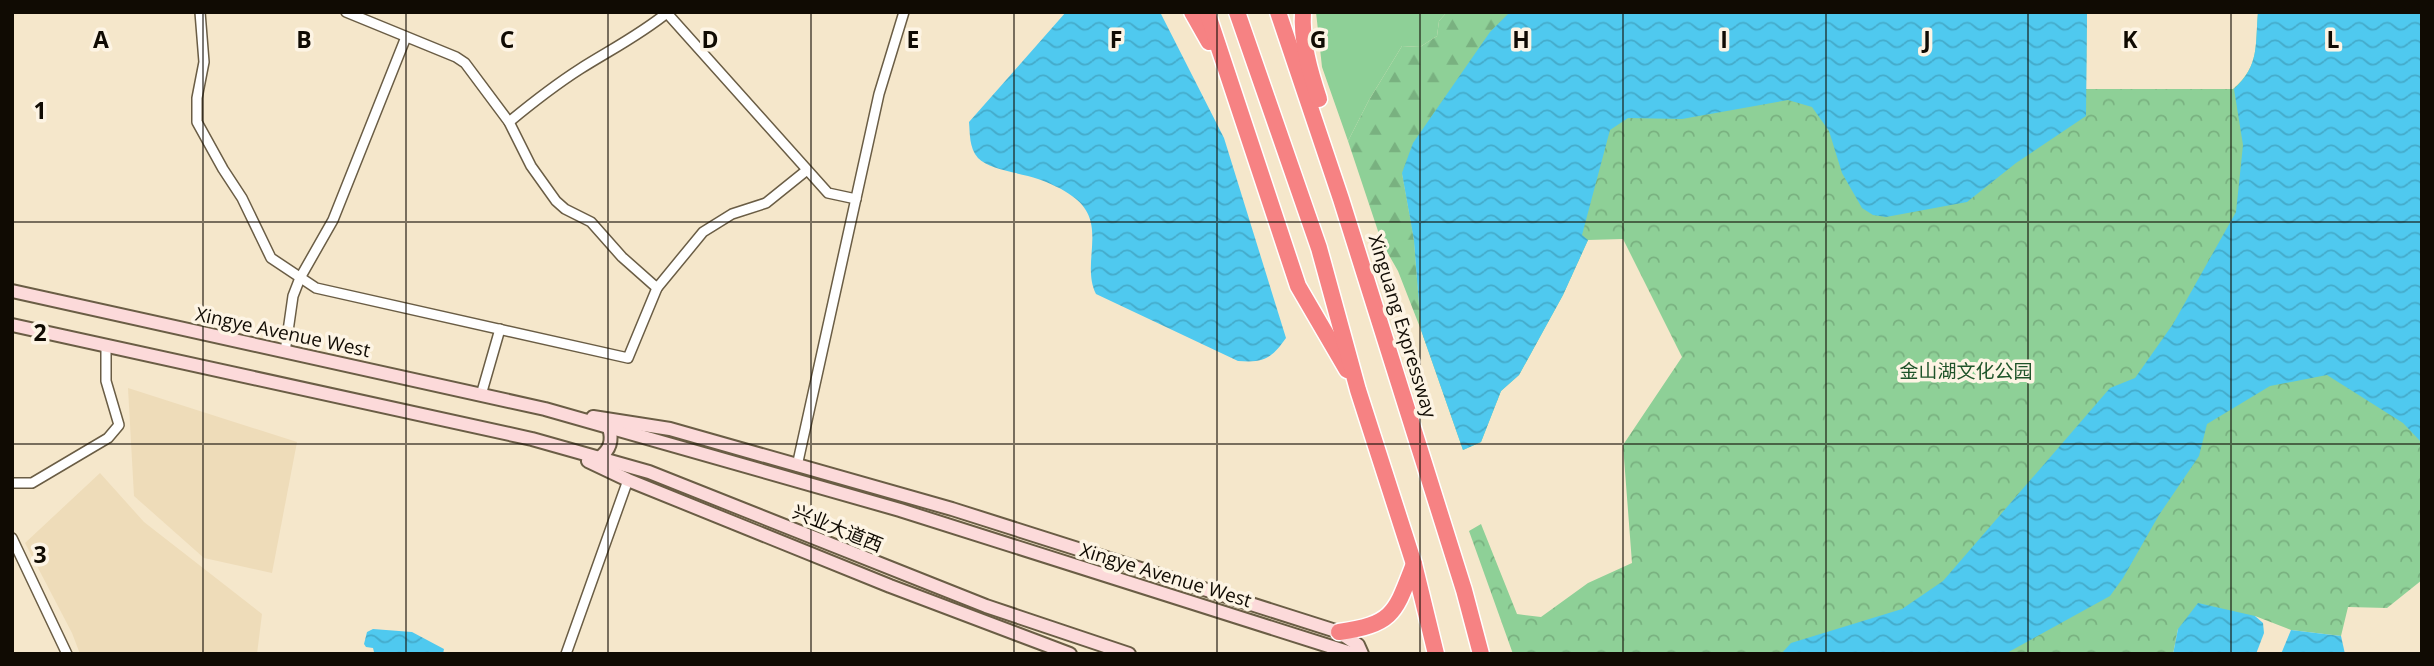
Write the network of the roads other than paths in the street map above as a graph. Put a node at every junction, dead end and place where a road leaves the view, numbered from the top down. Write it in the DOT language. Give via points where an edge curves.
graph roads {
  1 [pos="200,12"];
  2 [pos="346,12"];
  3 [pos="904,12"];
  4 [pos="1192,12"];
  5 [pos="1207,12"];
  6 [pos="1237,12"];
  7 [pos="1278,12"];
  8 [pos="1303,12"];
  9 [pos="667,13"];
  10 [pos="406,37"];
  11 [pos="1229,78"];
  12 [pos="509,122"];
  13 [pos="807,170"];
  14 [pos="856,199"];
  15 [pos="300,278"];
  16 [pos="657,288"];
  17 [pos="12,291"];
  18 [pos="1380,324"];
  19 [pos="12,325"];
  20 [pos="500,329"];
  21 [pos="106,345"];
  22 [pos="285,352"];
  23 [pos="1359,390"];
  24 [pos="481,395"];
  25 [pos="545,409"];
  26 [pos="609,428"];
  27 [pos="533,439"];
  28 [pos="599,458"];
  29 [pos="797,466"];
  30 [pos="628,480"];
  31 [pos="12,483"];
  32 [pos="967,532"];
  33 [pos="12,538"];
  34 [pos="1414,564"];
  35 [pos="1339,632"];
  36 [pos="1483,651"];
  37 [pos="67,654"];
  38 [pos="566,654"];
  39 [pos="1070,654"];
  40 [pos="1129,654"];
  41 [pos="1354,654"];
  42 [pos="1362,654"];
  43 [pos="1436,654"];
  1 -- 15 [label="street" via="204,62 197,122 271,258"];
  2 -- 10 [label="street"];
  3 -- 14 [label="street" via="879,94"];
  4 -- 11 [label="highway"];
  5 -- 11 [label="highway"];
  6 -- 23 [label="highway" via="1319,248"];
  7 -- 18 [label="highway, Xinguang Expressway"];
  8 -- 18 [label="highway" via="1311,74 1369,254"];
  9 -- 12 [label="street" via="542,94"];
  9 -- 13 [label="street"];
  10 -- 12 [label="street" via="465,63"];
  10 -- 15 [label="street" via="333,220"];
  11 -- 23 [label="highway" via="1298,286"];
  12 -- 16 [label="street" via="531,166 556,201 592,222"];
  13 -- 14 [label="street" via="828,193"];
  13 -- 16 [label="street" via="766,203 732,214 704,232"];
  14 -- 29 [label="street"];
  15 -- 20 [label="street" via="316,288"];
  15 -- 22 [label="street"];
  16 -- 20 [label="street" via="628,358"];
  17 -- 22 [label="main road, Xingye Avenue West"];
  18 -- 36 [label="highway, Xinguang Expressway"];
  19 -- 21 [label="main road"];
  20 -- 24 [label="street"];
  21 -- 27 [label="main road"];
  21 -- 31 [label="street" via="106,381 119,425 108,439 32,483"];
  22 -- 24 [label="main road, Xingye Avenue West"];
  23 -- 34 [label="highway"];
  24 -- 25 [label="main road, Xingye Avenue West"];
  25 -- 26 [label="main road, 兴业大道西"];
  25 -- 29 [label="main road" via="670,429"];
  26 -- 28 [label="main road" via="612,437 607,452"];
  26 -- 32 [label="main road, 兴业大道西"];
  27 -- 28 [label="main road, 兴业大道西"];
  27 -- 30 [label="main road"];
  28 -- 40 [label="main road, 兴业大道西" via="649,472 986,606"];
  29 -- 35 [label="main road" via="952,509"];
  30 -- 38 [label="street"];
  30 -- 39 [label="main road"];
  32 -- 41 [label="main road, Xingye Avenue West"];
  33 -- 37 [label="street"];
  34 -- 35 [label="highway" via="1392,613 1382,622"];
  34 -- 43 [label="highway"];
  35 -- 42 [label="main road" via="1358,645"];
}
